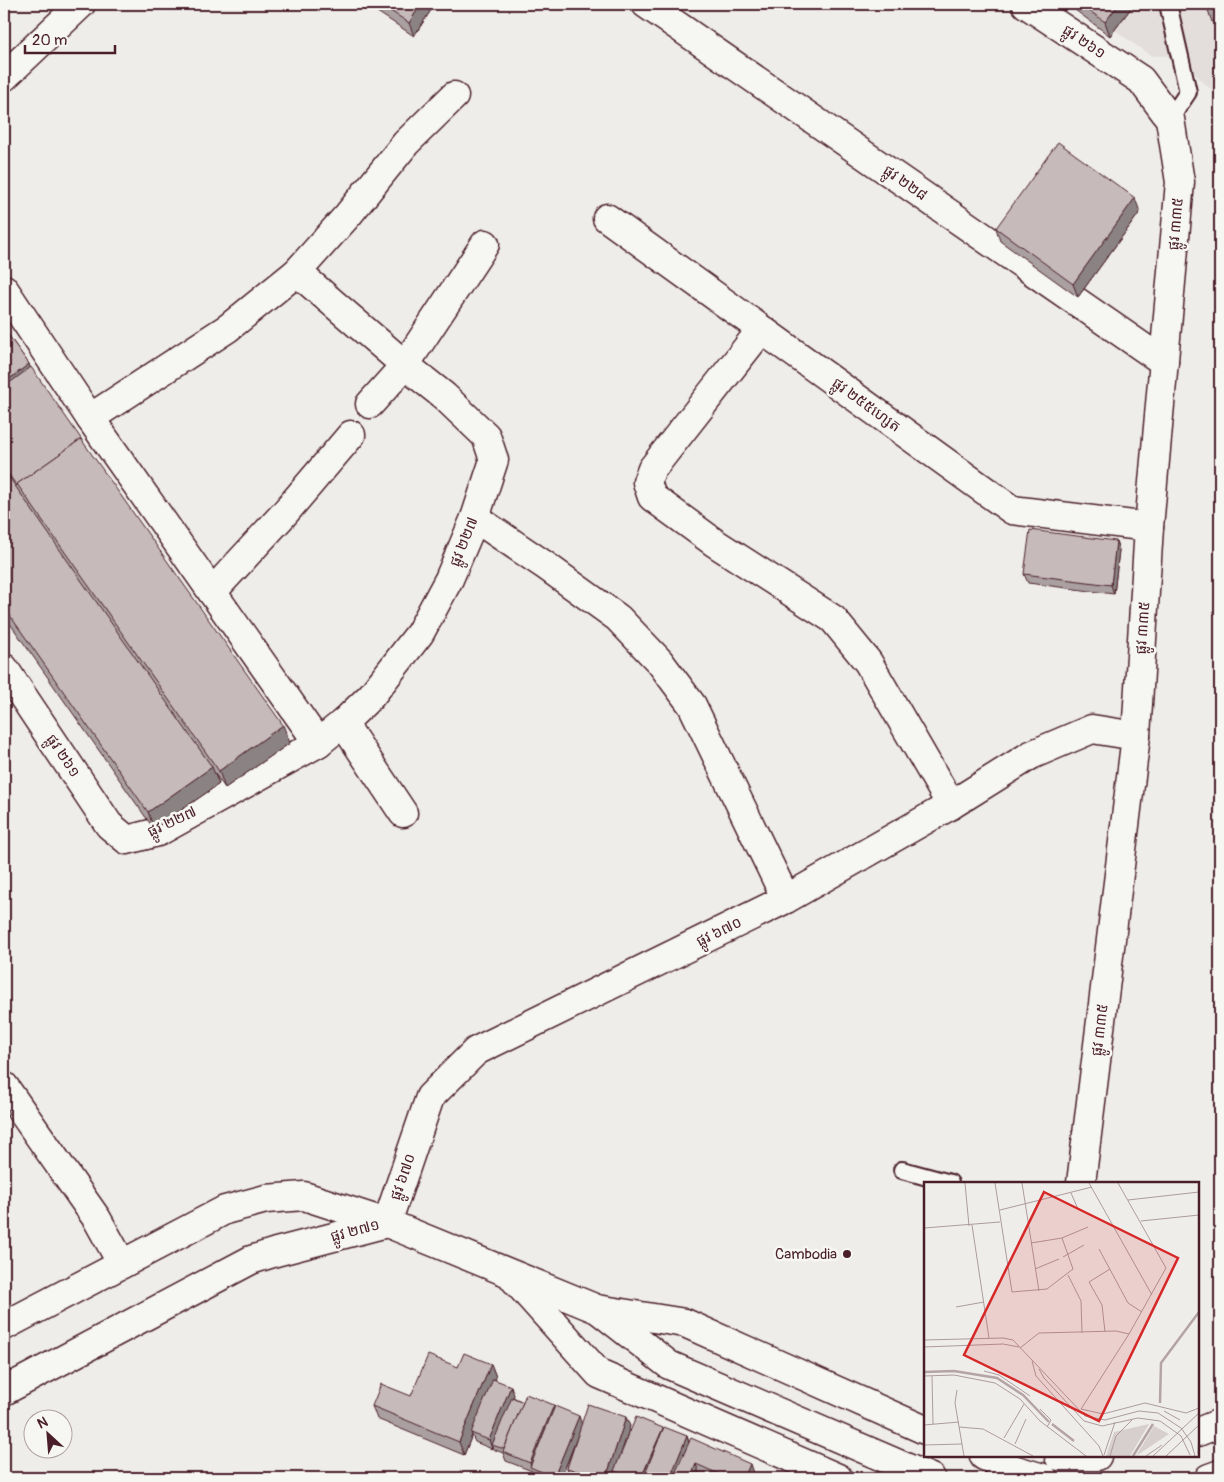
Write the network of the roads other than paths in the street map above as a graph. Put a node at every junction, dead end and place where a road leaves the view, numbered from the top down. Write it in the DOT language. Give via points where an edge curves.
graph roads {
  1 [pos="81,4"];
  2 [pos="646,4"];
  3 [pos="1026,4"];
  4 [pos="1168,4"];
  5 [pos="4,77"];
  6 [pos="1142,80"];
  7 [pos="454,96"];
  8 [pos="1170,119"];
  9 [pos="607,218"];
  10 [pos="485,244"];
  11 [pos="297,272"];
  12 [pos="4,290"];
  13 [pos="761,330"];
  14 [pos="1164,362"];
  15 [pos="405,365"];
  16 [pos="370,404"];
  17 [pos="90,418"];
  18 [pos="351,435"];
  19 [pos="475,518"];
  20 [pos="1150,527"];
  21 [pos="212,592"];
  22 [pos="4,668"];
  23 [pos="343,723"];
  24 [pos="1136,736"];
  25 [pos="318,744"];
  26 [pos="951,805"];
  27 [pos="403,813"];
  28 [pos="128,840"];
  29 [pos="786,898"];
  30 [pos="4,1086"];
  31 [pos="902,1170"];
  32 [pos="946,1182"];
  33 [pos="1081,1182"];
  34 [pos="387,1223"];
  35 [pos="122,1264"];
  36 [pos="510,1274"];
  37 [pos="597,1309"];
  38 [pos="4,1326"];
  39 [pos="4,1391"];
  40 [pos="1220,1423"];
  41 [pos="924,1430"];
  42 [pos="1199,1432"];
  43 [pos="986,1457"];
  44 [pos="921,1474"];
  45 [pos="1220,1474"];
  46 [pos="838,1478"];
  47 [pos="1043,1478"];
  48 [pos="1209,1478"];
  1 -- 5 [label="street"];
  2 -- 14 [label="street, ផ្លូវ ២២៨"];
  3 -- 6 [label="street, ផ្លូវ ២៦១"];
  4 -- 8 [label="lane" via="1188,92"];
  6 -- 8 [label="street, ផ្លូវ ៣៣៥"];
  7 -- 11 [label="street" via="406,143"];
  8 -- 14 [label="street, ផ្លូវ ៣៣៥" via="1180,182"];
  9 -- 13 [label="street, ផ្លូវ ២៥៥ហ្សេត"];
  10 -- 15 [label="street"];
  11 -- 15 [label="street, ផ្លូវ ២២៧"];
  11 -- 17 [label="street" via="228,328"];
  12 -- 17 [label="street"];
  13 -- 20 [label="street, ផ្លូវ ២៥៥ហ្សេត" via="1012,510"];
  13 -- 26 [label="street" via="652,469 647,482 652,497 722,548 833,619 868,662"];
  14 -- 20 [label="street, ផ្លូវ ៣៣៥"];
  15 -- 16 [label="street"];
  15 -- 19 [label="street, ផ្លូវ ២២៧" via="486,436 494,460"];
  17 -- 21 [label="street"];
  18 -- 21 [label="street"];
  19 -- 23 [label="street, ផ្លូវ ២២៧" via="449,579 420,633 371,696"];
  19 -- 29 [label="street" via="618,618 660,662 692,705"];
  20 -- 24 [label="street, ផ្លូវ ៣៣៥"];
  21 -- 25 [label="street"];
  22 -- 28 [label="street, ផ្លូវ ២៦១" via="109,825"];
  23 -- 25 [label="street, ផ្លូវ ២២៧"];
  23 -- 27 [label="street"];
  24 -- 26 [label="street, ផ្លូវ ៦៧០" via="1092,729 1030,754"];
  24 -- 33 [label="street, ផ្លូវ ៣៣៥"];
  25 -- 28 [label="street, ផ្លូវ ២២៧" via="158,832"];
  26 -- 29 [label="street, ផ្លូវ ៦៧០"];
  29 -- 34 [label="street, ផ្លូវ ៦៧០" via="476,1051 430,1097"];
  30 -- 35 [label="street" via="97,1219"];
  31 -- 32 [label="lane"];
  34 -- 35 [label="street, ផ្លូវ ២៧១" via="304,1196 266,1199 225,1210"];
  34 -- 36 [label="street"];
  34 -- 39 [label="street, ផ្លូវ ២៧១" via="251,1260"];
  35 -- 38 [label="street, ផ្លូវ ២៧១"];
  36 -- 37 [label="street"];
  36 -- 46 [label="street" via="599,1374"];
  37 -- 41 [label="street" via="685,1323"];
  37 -- 44 [label="street" via="669,1365"];
  40 -- 42 [label="street"];
  43 -- 47 [label="street"];
  45 -- 48 [label="street"];
}
